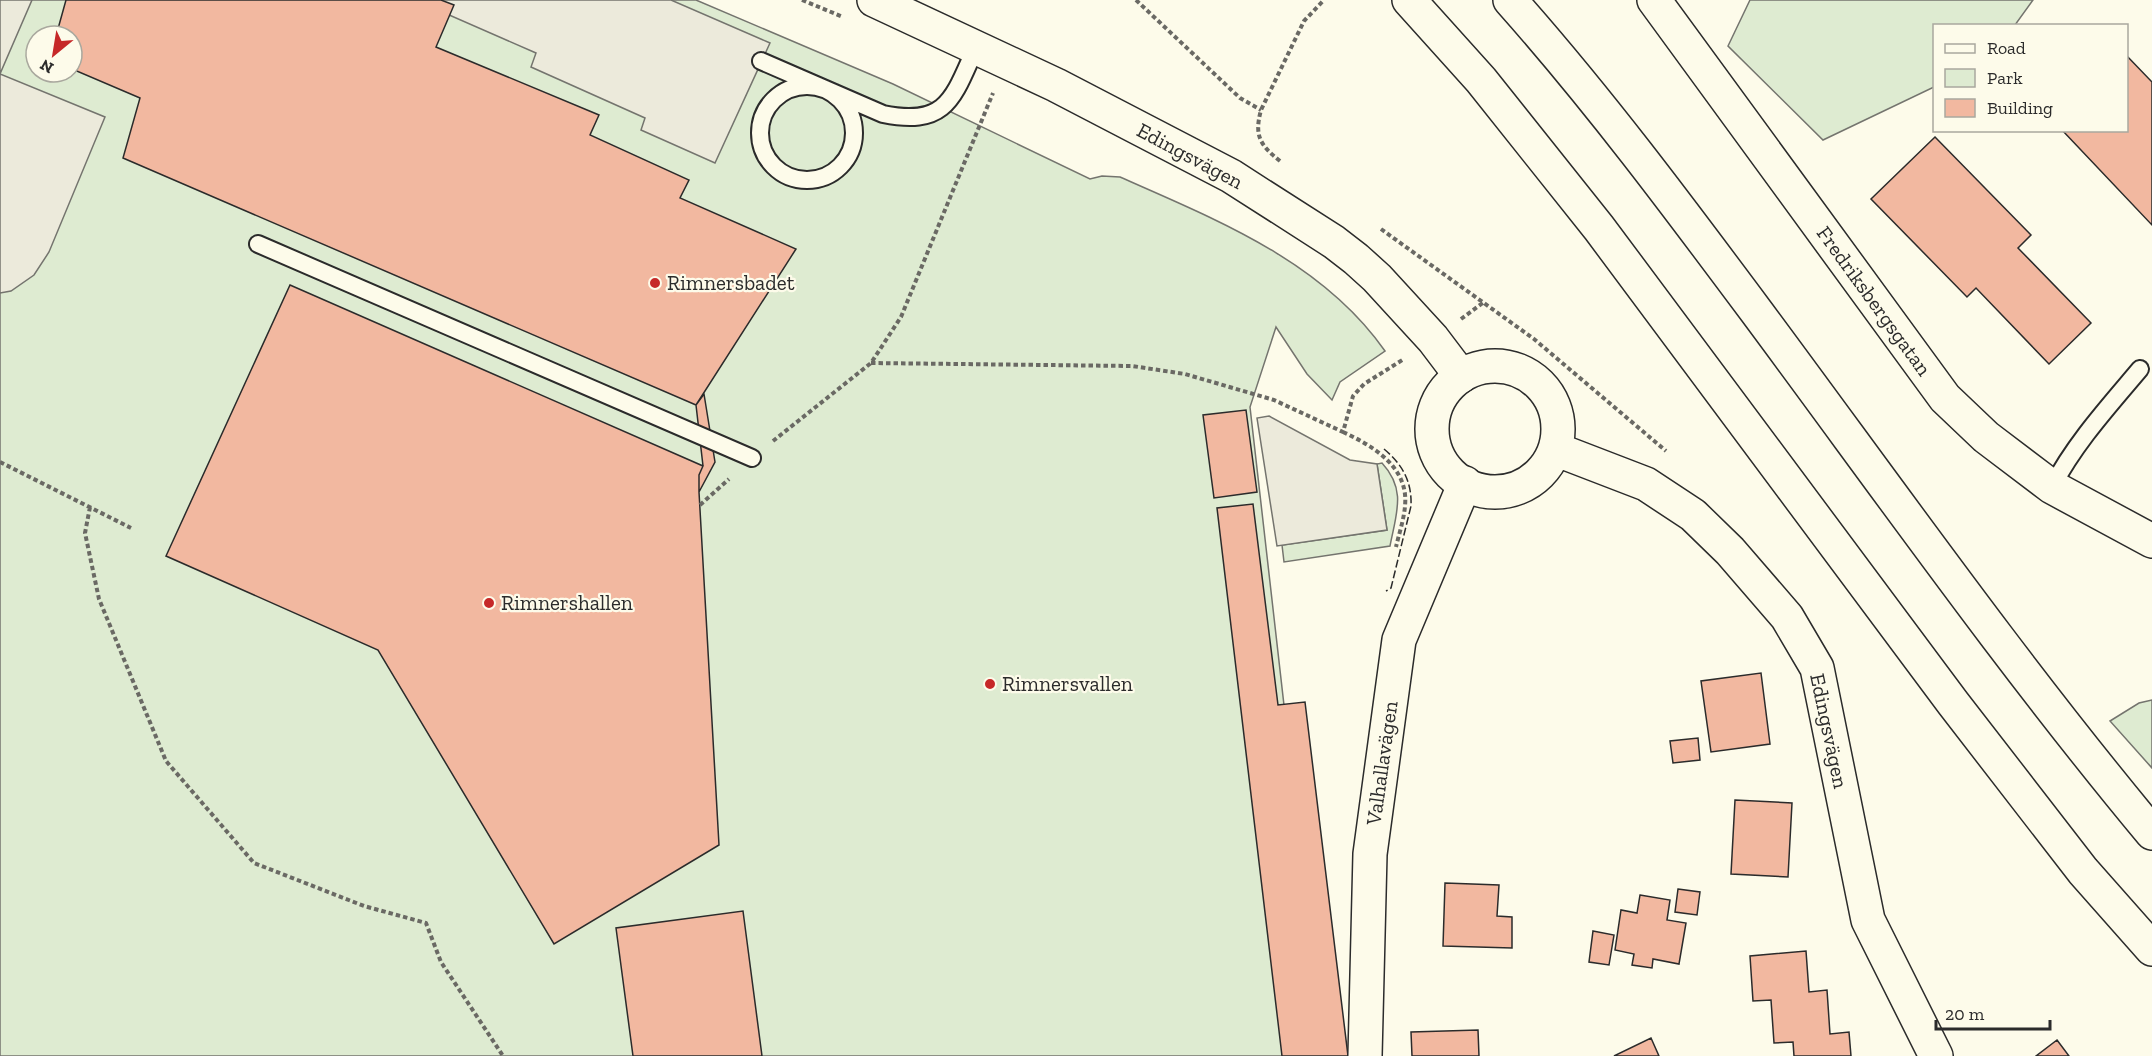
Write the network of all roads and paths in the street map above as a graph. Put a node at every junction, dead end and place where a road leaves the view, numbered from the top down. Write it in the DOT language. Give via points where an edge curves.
graph roads {
  1 [pos="874,0"];
  2 [pos="1136,0"];
  3 [pos="1324,0"];
  4 [pos="1409,0"];
  5 [pos="1510,0"];
  6 [pos="1654,0"];
  7 [pos="976,47"];
  8 [pos="761,61"];
  9 [pos="995,87"];
  10 [pos="826,89"];
  11 [pos="1262,110"];
  12 [pos="1289,168"];
  13 [pos="1374,225"];
  14 [pos="258,244"];
  15 [pos="1484,302"];
  16 [pos="1400,362"];
  17 [pos="871,363"];
  18 [pos="2140,369"];
  19 [pos="1461,376"];
  20 [pos="1343,432"];
  21 [pos="1555,448"];
  22 [pos="752,458"];
  23 [pos="0,462"];
  24 [pos="1465,483"];
  25 [pos="2052,488"];
  26 [pos="700,505"];
  27 [pos="90,507"];
  28 [pos="131,528"];
  29 [pos="2152,541"];
  30 [pos="1395,550"];
  31 [pos="2152,833"];
  32 [pos="2152,949"];
  33 [pos="503,1056"];
  34 [pos="1365,1056"];
  35 [pos="1936,1056"];
  1 -- 7 [label="main road, Edingsvägen"];
  2 -- 11 [label="path" via="1240,98"];
  3 -- 11 [label="path" via="1304,21"];
  4 -- 32 [label="main road" via="1481,80 1599,228 1953,703 2083,871"];
  5 -- 31 [label="main road" via="1661,183 2013,659"];
  6 -- 25 [label="main road, Fredriksbergsgatan" via="1945,398 1986,437"];
  7 -- 10 [label="lane" via="954,94 942,108 926,116 904,118 883,114"];
  7 -- 19 [label="main road, Edingsvägen" via="1231,176 1334,242 1377,278"];
  8 -- 10 [label="lane"];
  9 -- 17 [label="path" via="900,317"];
  10 -- 10 [label="lane" via="809,85 778,95 760,123 765,155 789,177 805,181 822,178 848,159 854,144 849,111"];
  11 -- 12 [label="path" via="1257,131 1260,142"];
  13 -- 15 [label="path"];
  14 -- 22 [label="lane"];
  16 -- 20 [label="path" via="1364,384 1353,396"];
  17 -- 20 [label="path" via="1132,366 1185,374 1274,400"];
  17 -- 22 [label="path"];
  18 -- 25 [label="lane" via="2083,438"];
  19 -- 21 [label="main road" via="1481,367 1503,366 1534,379 1553,405 1558,427"];
  19 -- 24 [label="main road" via="1440,398 1432,425 1434,445 1441,460"];
  20 -- 30 [label="path" via="1383,454 1404,484 1406,505"];
  21 -- 24 [label="main road" via="1537,476 1518,487 1496,491"];
  21 -- 35 [label="main road, Edingsvägen" via="1646,484 1693,514 1787,617 1817,668 1868,920"];
  22 -- 26 [label="path"];
  23 -- 27 [label="path"];
  24 -- 34 [label="main road, Valhallavägen" via="1399,640 1370,854"];
  25 -- 29 [label="main road, Fredriksbergsgatan"];
  27 -- 28 [label="path"];
  27 -- 33 [label="path" via="86,533 99,599 166,761 254,863 364,906 426,923 441,962"];
}
